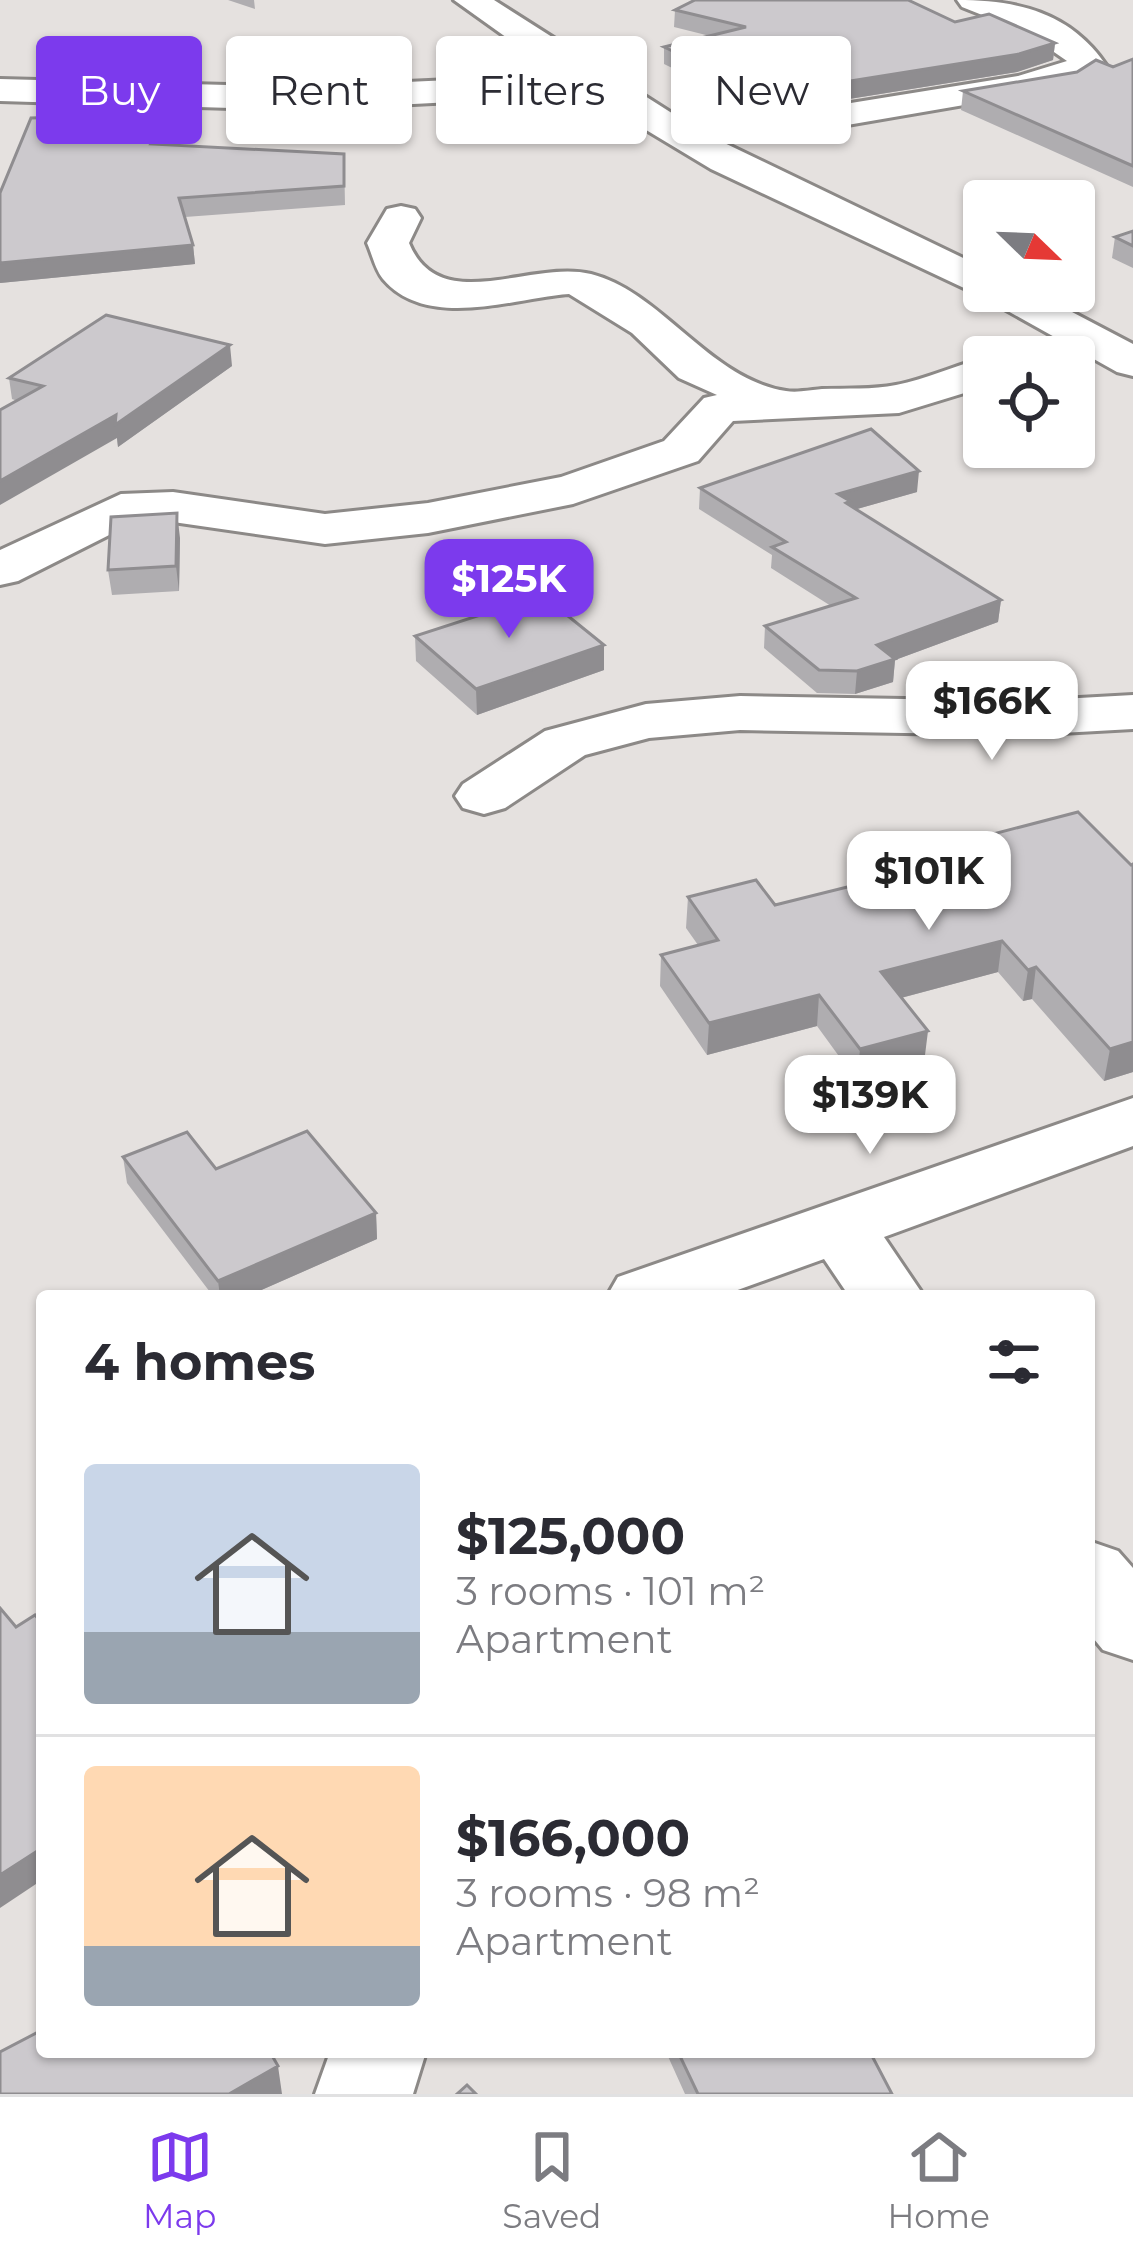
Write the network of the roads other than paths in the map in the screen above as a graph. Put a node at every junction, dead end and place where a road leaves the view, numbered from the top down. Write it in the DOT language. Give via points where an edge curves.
graph roads {
  1 [pos="472,0"];
  2 [pos="974,0"];
  3 [pos="526,36"];
  4 [pos="0,91"];
  5 [pos="436,96"];
  6 [pos="851,114"];
  7 [pos="700,144"];
  8 [pos="754,144"];
  9 [pos="725,161"];
  10 [pos="401,218"];
  11 [pos="963,274"];
  12 [pos="1041,312"];
  13 [pos="1088,336"];
  14 [pos="1095,340"];
  15 [pos="1133,362"];
  16 [pos="963,379"];
  17 [pos="782,407"];
  18 [pos="0,569"];
  19 [pos="1133,712"];
  20 [pos="484,796"];
  21 [pos="1133,1121"];
  22 [pos="838,1225"];
  23 [pos="660,1290"];
  24 [pos="883,1290"];
  25 [pos="1095,1581"];
  26 [pos="1133,1626"];
  27 [pos="377,2058"];
  28 [pos="364,2094"];
  1 -- 3 [label="street"];
  2 -- 6 [label="street" via="1042,28 1080,50 1088,65 1018,87"];
  4 -- 5 [label="street" via="283,102"];
  7 -- 9 [label="street"];
  8 -- 9 [label="street"];
  9 -- 11 [label="street"];
  10 -- 17 [label="street" via="388,243 400,273 434,291 472,296 584,285 648,324 695,368"];
  12 -- 13 [label="street"];
  14 -- 15 [label="street"];
  16 -- 17 [label="street" via="899,399"];
  17 -- 18 [label="street" via="720,408 681,451 573,488 325,529 173,507 121,509"];
  19 -- 20 [label="street" via="740,713 646,721 565,742"];
  21 -- 22 [label="street"];
  22 -- 23 [label="street"];
  22 -- 24 [label="street"];
  25 -- 26 [label="street"];
  27 -- 28 [label="street"];
}
